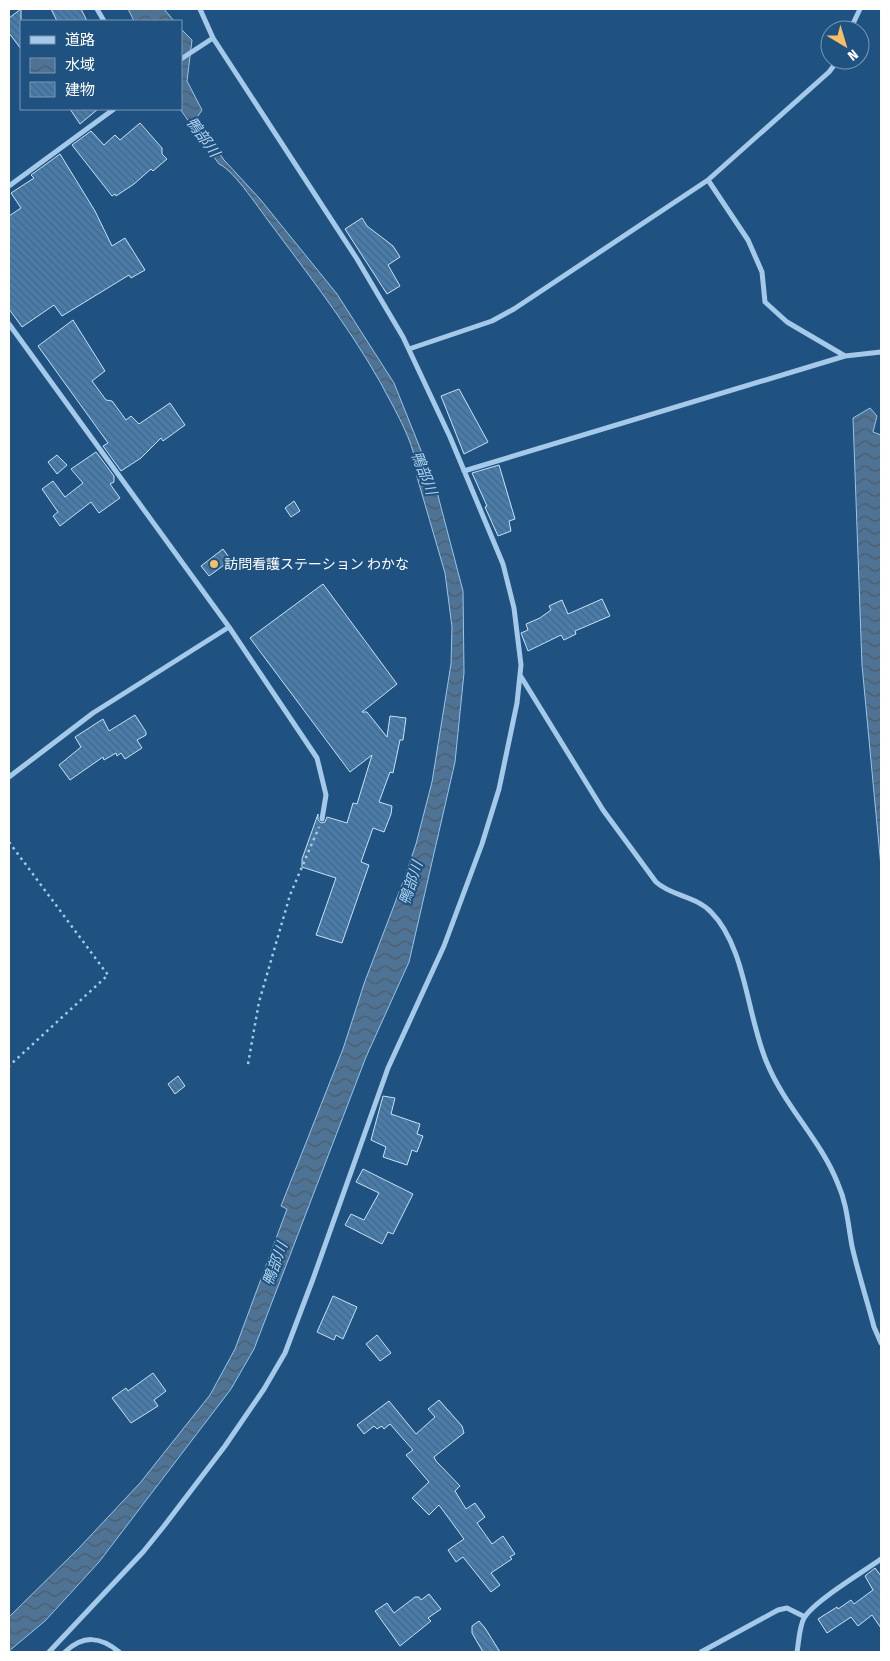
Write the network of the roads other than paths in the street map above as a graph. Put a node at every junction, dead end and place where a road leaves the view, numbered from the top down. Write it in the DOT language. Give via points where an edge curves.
graph roads {
  1 [pos="97,9"];
  2 [pos="200,9"];
  3 [pos="103,20"];
  4 [pos="213,38"];
  5 [pos="182,58"];
  6 [pos="830,70"];
  7 [pos="113,110"];
  8 [pos="708,180"];
  9 [pos="9,186"];
  10 [pos="9,324"];
  11 [pos="409,349"];
  12 [pos="881,352"];
  13 [pos="845,356"];
  14 [pos="464,471"];
  15 [pos="229,627"];
  16 [pos="520,675"];
  17 [pos="9,777"];
  18 [pos="322,819"];
  19 [pos="881,1343"];
  20 [pos="881,1559"];
  21 [pos="805,1617"];
  22 [pos="49,1652"];
  23 [pos="65,1652"];
  24 [pos="119,1652"];
  25 [pos="701,1652"];
  26 [pos="797,1652"];
  1 -- 3 [label="street"];
  2 -- 4 [label="street"];
  4 -- 5 [label="street"];
  4 -- 11 [label="street" via="357,259"];
  6 -- 8 [label="street"];
  7 -- 9 [label="street"];
  8 -- 11 [label="street" via="514,309 492,321"];
  8 -- 13 [label="street" via="748,240 762,272 765,302 787,322"];
  10 -- 15 [label="street"];
  11 -- 14 [label="street"];
  12 -- 13 [label="street"];
  13 -- 14 [label="street"];
  14 -- 16 [label="street" via="503,564 514,608"];
  15 -- 17 [label="street" via="93,713"];
  15 -- 18 [label="street" via="317,758 326,795"];
  16 -- 19 [label="street" via="603,810 656,882 664,890 701,903 712,912 730,938 767,1065 839,1184 871,1318"];
  16 -- 22 [label="street" via="518,703 499,789 482,844 444,946 388,1068 285,1353 225,1446 148,1546"];
  20 -- 21 [label="street"];
  21 -- 25 [label="street" via="787,1608 778,1610"];
  21 -- 26 [label="street"];
  23 -- 24 [label="street" via="87,1638 100,1639"];
}
